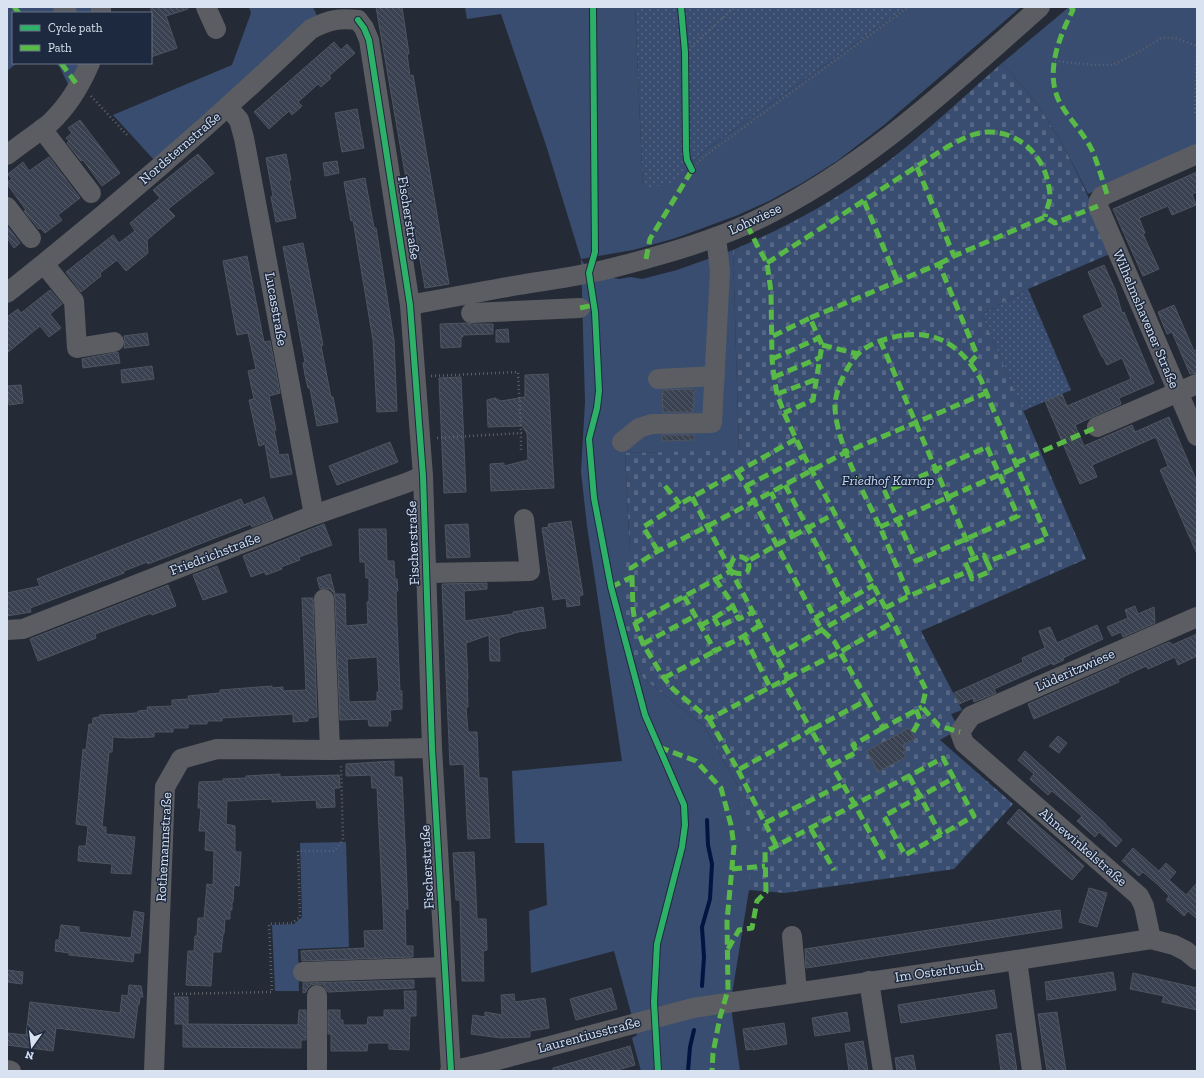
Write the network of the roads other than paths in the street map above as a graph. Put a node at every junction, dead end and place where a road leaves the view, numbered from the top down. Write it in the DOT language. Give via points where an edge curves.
graph roads {
  1 [pos="206,7"];
  2 [pos="1040,7"];
  3 [pos="359,13"];
  4 [pos="216,29"];
  5 [pos="90,64"];
  6 [pos="228,107"];
  7 [pos="42,129"];
  8 [pos="1197,154"];
  9 [pos="7,155"];
  10 [pos="91,193"];
  11 [pos="7,206"];
  12 [pos="716,237"];
  13 [pos="32,238"];
  14 [pos="44,264"];
  15 [pos="7,293"];
  16 [pos="410,305"];
  17 [pos="580,308"];
  18 [pos="471,313"];
  19 [pos="114,342"];
  20 [pos="714,376"];
  21 [pos="658,379"];
  22 [pos="1197,384"];
  23 [pos="1178,392"];
  24 [pos="1097,427"];
  25 [pos="1197,436"];
  26 [pos="622,442"];
  27 [pos="423,476"];
  28 [pos="314,515"];
  29 [pos="524,519"];
  30 [pos="426,573"];
  31 [pos="324,599"];
  32 [pos="1197,617"];
  33 [pos="7,630"];
  34 [pos="960,732"];
  35 [pos="432,748"];
  36 [pos="335,750"];
  37 [pos="792,936"];
  38 [pos="1151,938"];
  39 [pos="1193,950"];
  40 [pos="1017,960"];
  41 [pos="445,967"];
  42 [pos="303,972"];
  43 [pos="869,981"];
  44 [pos="797,992"];
  45 [pos="317,995"];
  46 [pos="728,1002"];
  47 [pos="7,1070"];
  48 [pos="12,1071"];
  49 [pos="154,1071"];
  50 [pos="317,1071"];
  51 [pos="451,1071"];
  52 [pos="883,1071"];
  53 [pos="1032,1071"];
  1 -- 4 [label="street"];
  2 -- 12 [label="street, Lohwiese" via="924,108 848,166 774,211"];
  3 -- 6 [label="street, Nordsternstraße" via="326,21 311,29"];
  3 -- 16 [label="street, Fischerstraße" via="369,40"];
  5 -- 7 [label="street" via="69,100"];
  6 -- 14 [label="street, Nordsternstraße"];
  6 -- 28 [label="street, Lucasstraße" via="239,120 244,138"];
  7 -- 9 [label="street"];
  7 -- 10 [label="street"];
  8 -- 23 [label="street, Wilhelmshavener Straße" via="1102,196 1098,206"];
  11 -- 13 [label="street"];
  12 -- 16 [label="street, Lohwiese" via="589,273"];
  12 -- 20 [label="street" via="720,271"];
  14 -- 15 [label="street, Nordsternstraße"];
  14 -- 19 [label="street" via="74,301 77,348"];
  16 -- 27 [label="street, Fischerstraße"];
  17 -- 18 [label="street"];
  20 -- 21 [label="street"];
  20 -- 26 [label="street" via="712,423 652,424 639,428"];
  22 -- 23 [label="street"];
  23 -- 24 [label="street"];
  23 -- 25 [label="street, Wilhelmshavener Straße"];
  27 -- 28 [label="street, Friedrichstraße"];
  27 -- 30 [label="street, Fischerstraße"];
  28 -- 33 [label="street, Friedrichstraße" via="23,629"];
  29 -- 30 [label="street" via="530,571"];
  30 -- 35 [label="street, Fischerstraße"];
  31 -- 36 [label="street"];
  32 -- 34 [label="street, Lüderitzwiese" via="971,716"];
  34 -- 38 [label="street, Ahnewinkelstraße" via="964,743 1139,896 1144,906"];
  35 -- 36 [label="street, Rothemannstraße"];
  35 -- 41 [label="street, Fischerstraße"];
  36 -- 49 [label="street, Rothemannstraße" via="217,749 181,759 165,787"];
  37 -- 44 [label="street"];
  38 -- 39 [label="street"];
  38 -- 40 [label="street, Im Osterbruch"];
  40 -- 43 [label="street, Im Osterbruch"];
  40 -- 53 [label="street"];
  41 -- 42 [label="street"];
  41 -- 51 [label="street, Fischerstraße"];
  43 -- 44 [label="street, Im Osterbruch"];
  43 -- 52 [label="street"];
  44 -- 46 [label="street, Im Osterbruch"];
  45 -- 50 [label="street"];
  46 -- 51 [label="street, Laurentiusstraße" via="685,1010"];
  47 -- 48 [label="street"];
}
